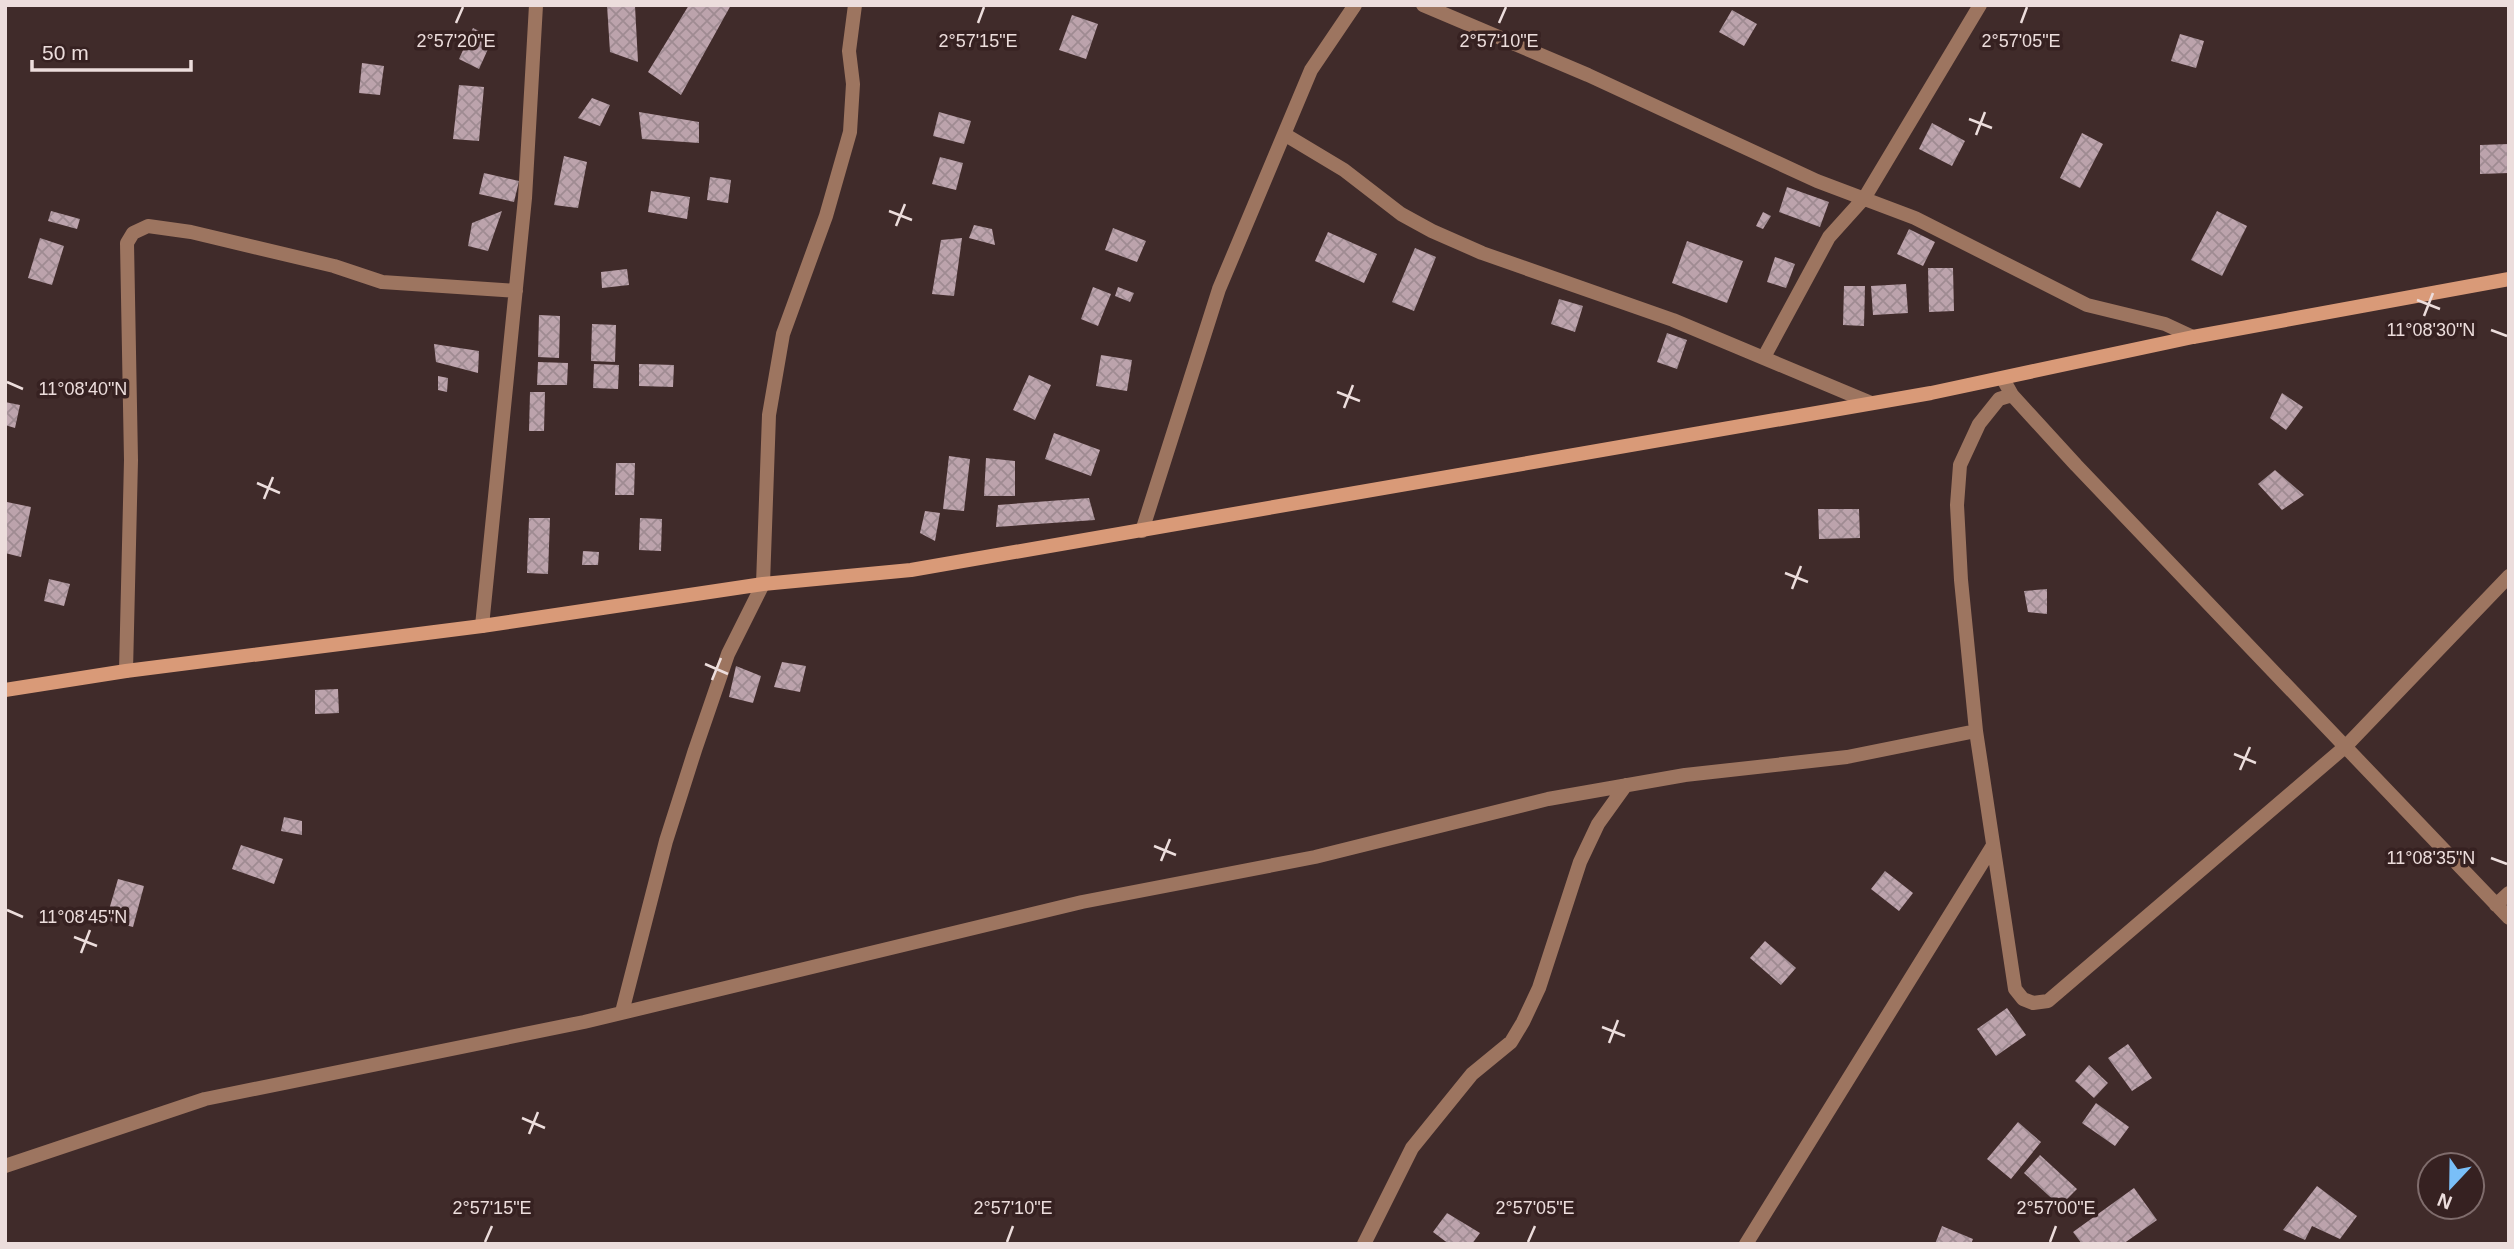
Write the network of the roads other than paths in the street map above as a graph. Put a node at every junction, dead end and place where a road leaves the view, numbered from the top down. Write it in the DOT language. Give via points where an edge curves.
graph roads {
  1 [pos="536,5"];
  2 [pos="855,5"];
  3 [pos="1355,5"];
  4 [pos="1423,5"];
  5 [pos="1980,5"];
  6 [pos="1284,134"];
  7 [pos="1865,197"];
  8 [pos="2509,279"];
  9 [pos="516,291"];
  10 [pos="2193,337"];
  11 [pos="1764,357"];
  12 [pos="2003,379"];
  13 [pos="2012,395"];
  14 [pos="1871,403"];
  15 [pos="1142,531"];
  16 [pos="2509,576"];
  17 [pos="762,583"];
  18 [pos="482,626"];
  19 [pos="126,671"];
  20 [pos="5,690"];
  21 [pos="1976,731"];
  22 [pos="2346,746"];
  23 [pos="1626,785"];
  24 [pos="1993,847"];
  25 [pos="2509,893"];
  26 [pos="2496,905"];
  27 [pos="2509,918"];
  28 [pos="622,1012"];
  29 [pos="5,1166"];
  30 [pos="1364,1244"];
  31 [pos="1746,1244"];
  1 -- 9 [label="street"];
  2 -- 17 [label="street" via="849,51 853,84 850,132 826,216 783,334 769,415"];
  3 -- 6 [label="street" via="1311,70"];
  4 -- 7 [label="street" via="1817,181"];
  5 -- 7 [label="street"];
  6 -- 11 [label="street" via="1432,231"];
  6 -- 15 [label="street" via="1219,289"];
  7 -- 10 [label="street" via="2087,304 2165,324"];
  7 -- 11 [label="street" via="1829,237"];
  8 -- 10 [label="street"];
  9 -- 18 [label="street"];
  9 -- 19 [label="street" via="382,282 191,232 148,226 133,233 127,243 131,460"];
  10 -- 12 [label="street"];
  11 -- 14 [label="street"];
  12 -- 13 [label="street"];
  12 -- 14 [label="street"];
  13 -- 21 [label="street" via="1999,399 1979,424 1960,465 1961,580"];
  13 -- 22 [label="street"];
  14 -- 15 [label="street"];
  15 -- 17 [label="street" via="911,570"];
  16 -- 22 [label="street"];
  17 -- 18 [label="street"];
  17 -- 28 [label="street" via="728,654 695,750 666,841"];
  18 -- 19 [label="street"];
  19 -- 20 [label="street"];
  21 -- 23 [label="street" via="1847,757"];
  21 -- 24 [label="street"];
  22 -- 24 [label="street" via="2048,1000 2033,1003 2015,989"];
  22 -- 26 [label="street"];
  23 -- 28 [label="street" via="1548,799 1315,857 1082,902"];
  23 -- 30 [label="street" via="1598,824 1580,862 1539,988 1523,1022 1511,1042 1472,1074 1412,1148"];
  24 -- 31 [label="street"];
  25 -- 26 [label="street"];
  26 -- 27 [label="street"];
  28 -- 29 [label="street" via="205,1099"];
}
